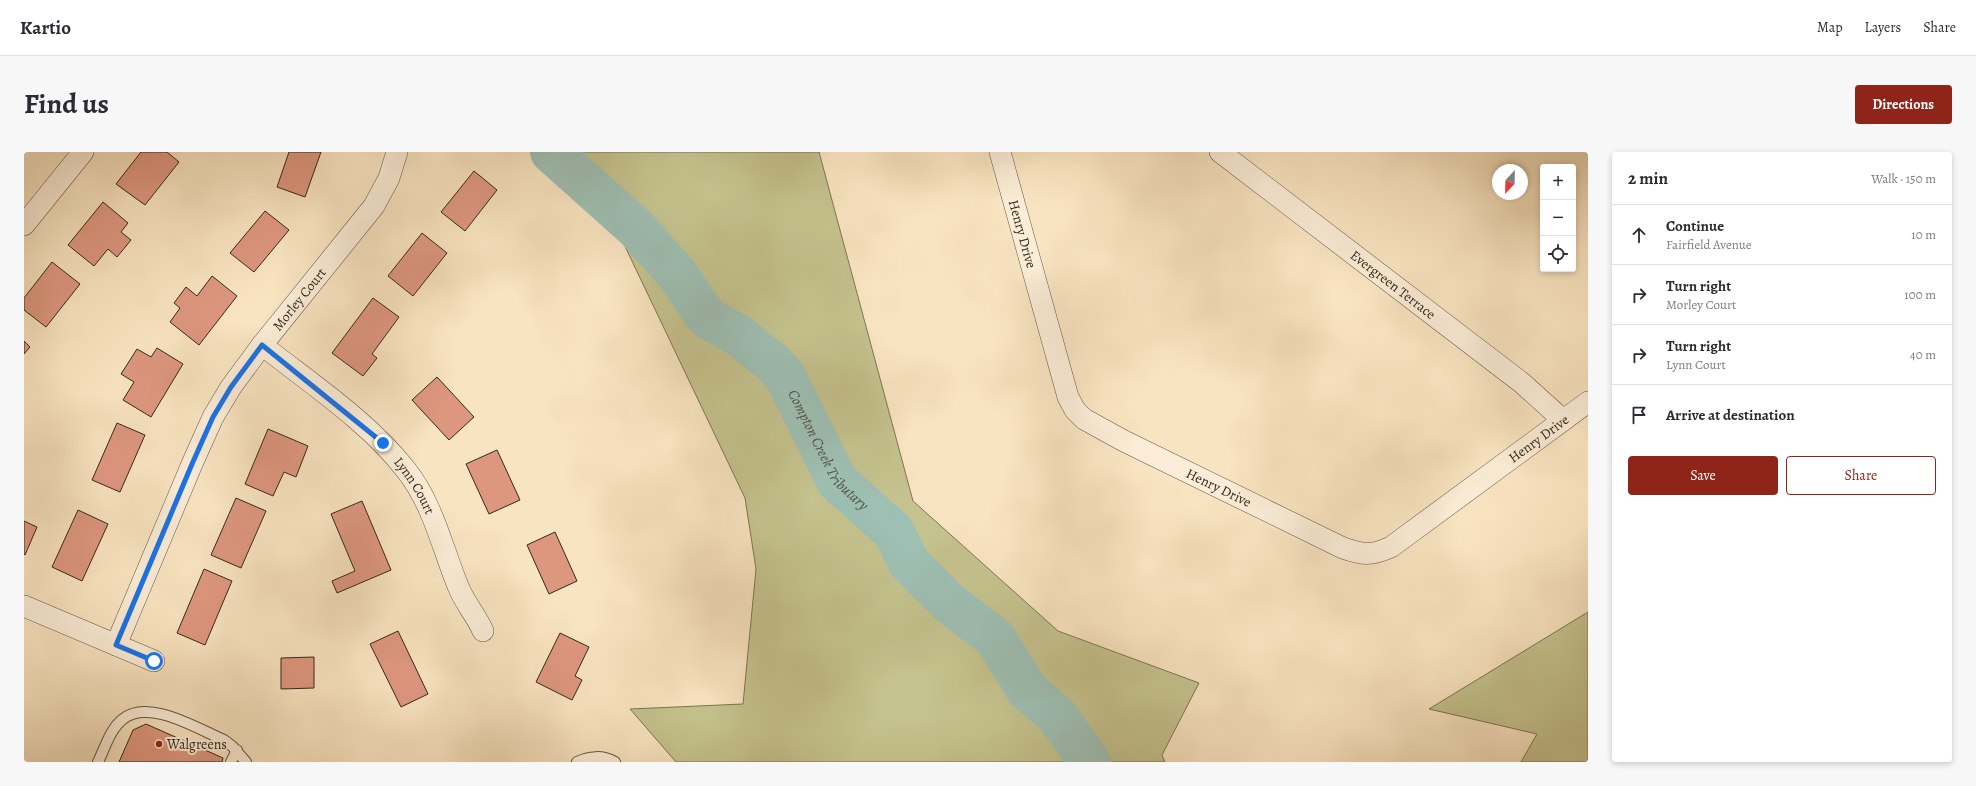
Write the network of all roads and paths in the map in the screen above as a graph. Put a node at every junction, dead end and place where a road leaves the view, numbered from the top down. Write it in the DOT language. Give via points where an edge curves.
graph roads {
  1 [pos="83,152"];
  2 [pos="397,152"];
  3 [pos="1000,152"];
  4 [pos="1220,152"];
  5 [pos="24,225"];
  6 [pos="262,345"];
  7 [pos="1588,402"];
  8 [pos="1563,420"];
  9 [pos="24,606"];
  10 [pos="483,631"];
  11 [pos="116,645"];
  12 [pos="154,661"];
  13 [pos="236,750"];
  14 [pos="244,761"];
  15 [pos="98,762"];
  16 [pos="231,762"];
  17 [pos="577,762"];
  18 [pos="615,762"];
  1 -- 5 [label="street"];
  2 -- 6 [label="street, Morley Court" via="389,178 374,206"];
  3 -- 8 [label="street, Henry Drive" via="1068,397 1075,410 1084,419 1124,440 1343,548 1362,554 1377,553 1391,547"];
  4 -- 8 [label="street, Evergreen Terrace" via="1522,383"];
  6 -- 10 [label="street, Lynn Court" via="365,427 407,471 430,510 458,587"];
  6 -- 11 [label="street, Morley Court" via="213,417"];
  7 -- 8 [label="street, Henry Drive"];
  9 -- 11 [label="street"];
  11 -- 12 [label="street"];
  13 -- 14 [label="lane"];
  13 -- 15 [label="lane" via="224,740 160,713 146,711 133,713 123,719 109,737"];
  13 -- 16 [label="lane"];
  17 -- 18 [label="lane" via="596,757"];
}
